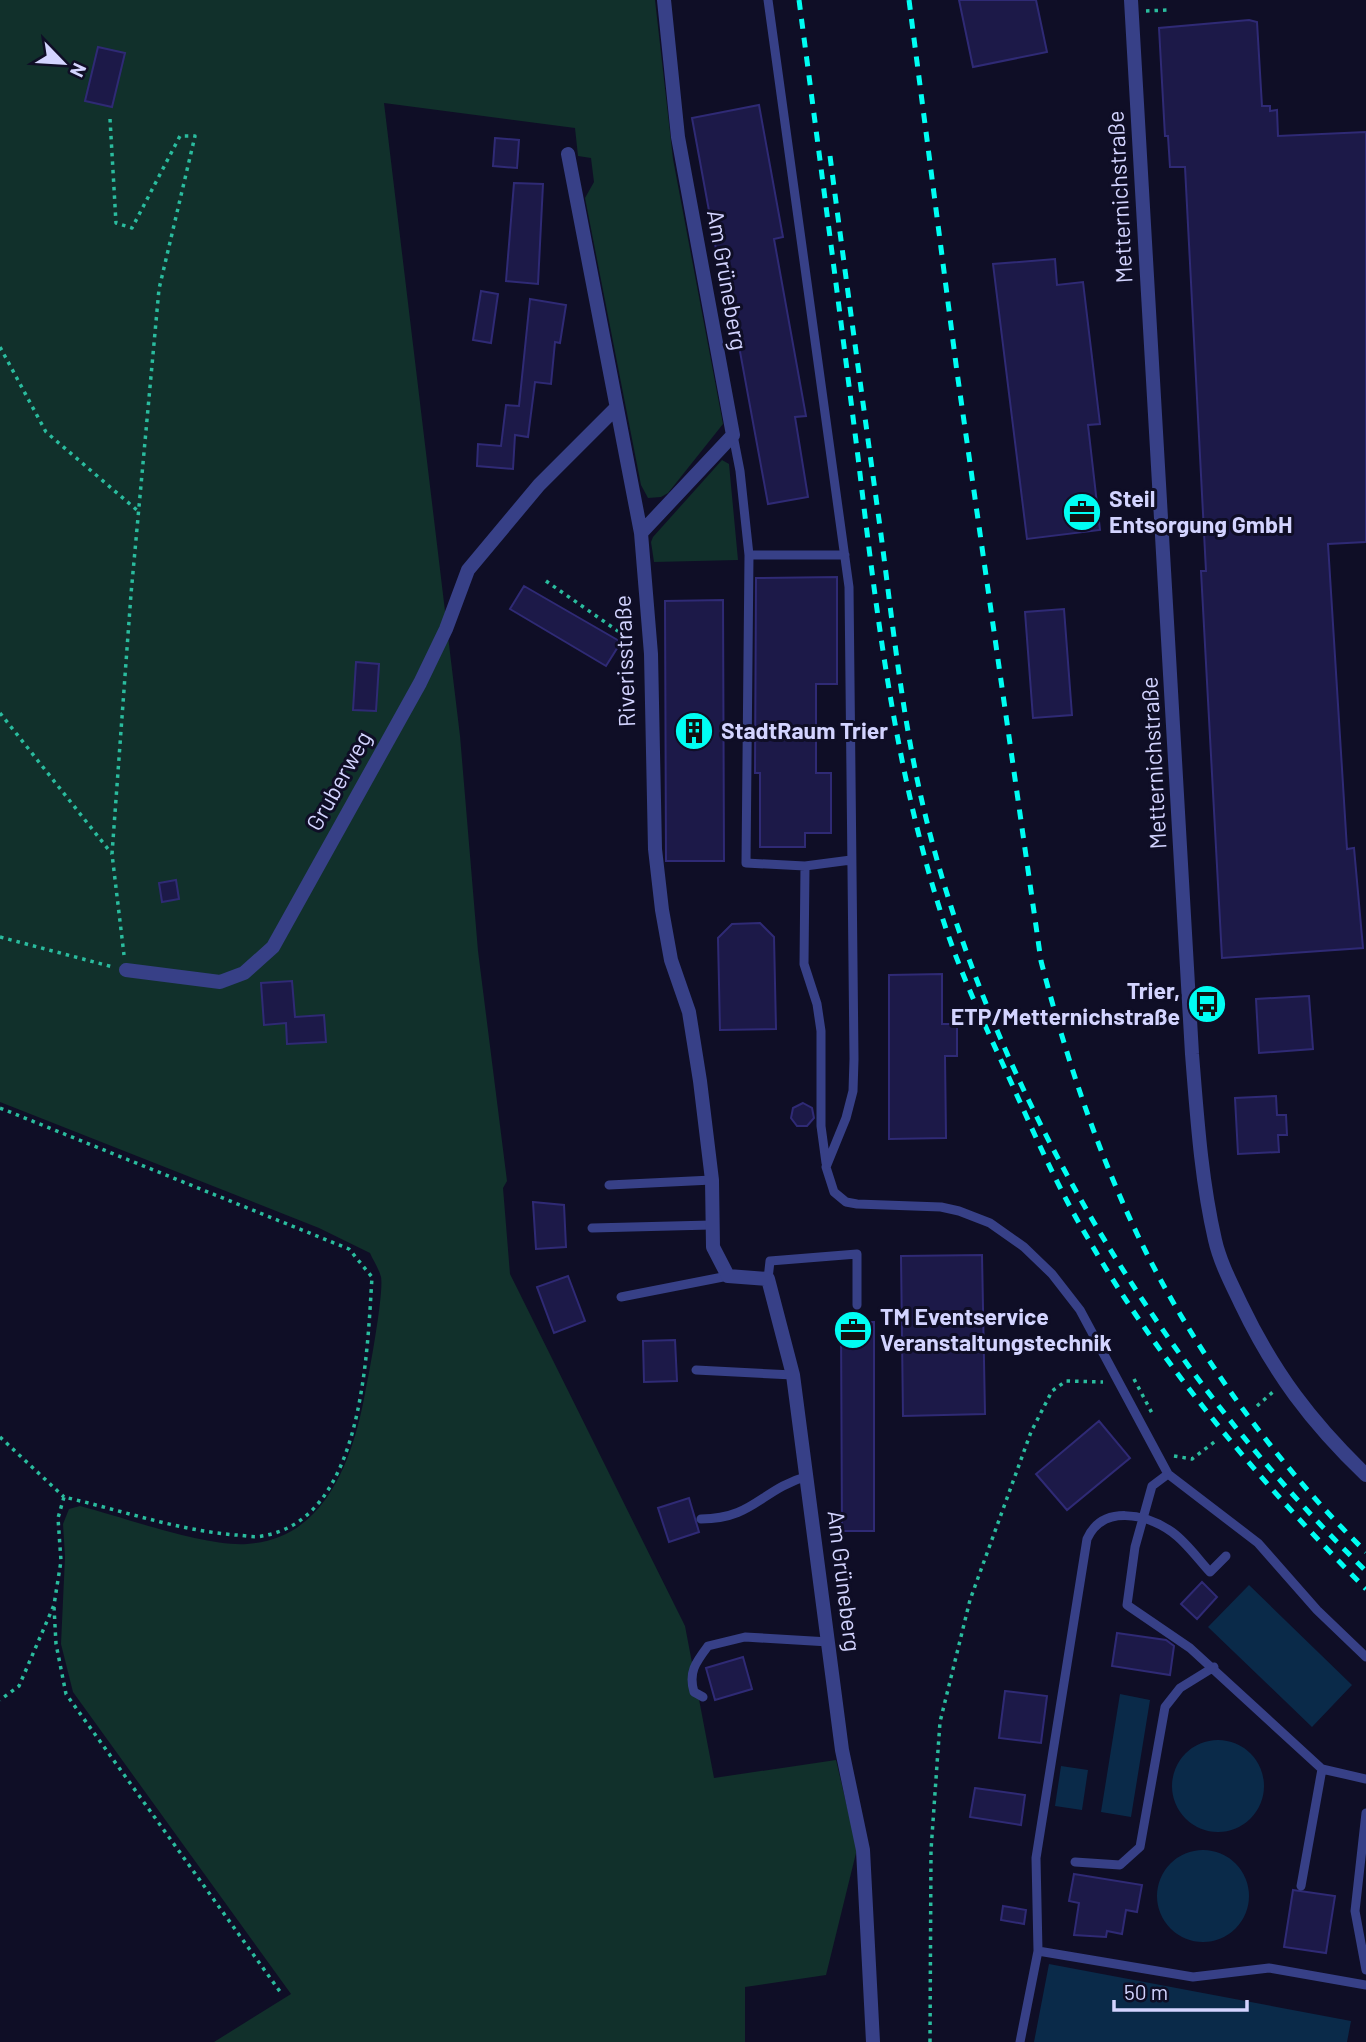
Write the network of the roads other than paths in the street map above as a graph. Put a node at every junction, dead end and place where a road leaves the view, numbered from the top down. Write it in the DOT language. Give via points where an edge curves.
graph roads {
  1 [pos="664,0"];
  2 [pos="768,0"];
  3 [pos="1131,6"];
  4 [pos="568,154"];
  5 [pos="615,408"];
  6 [pos="733,435"];
  7 [pos="640,533"];
  8 [pos="749,555"];
  9 [pos="845,555"];
  10 [pos="851,860"];
  11 [pos="805,866"];
  12 [pos="126,970"];
  13 [pos="826,1167"];
  14 [pos="711,1174"];
  15 [pos="609,1185"];
  16 [pos="711,1224"];
  17 [pos="592,1228"];
  18 [pos="728,1276"];
  19 [pos="768,1279"];
  20 [pos="621,1297"];
  21 [pos="857,1305"];
  22 [pos="696,1370"];
  23 [pos="793,1375"];
  24 [pos="1168,1474"];
  25 [pos="1366,1475"];
  26 [pos="807,1476"];
  27 [pos="1143,1517"];
  28 [pos="701,1519"];
  29 [pos="1226,1556"];
  30 [pos="829,1642"];
  31 [pos="1366,1657"];
  32 [pos="1214,1667"];
  33 [pos="703,1697"];
  34 [pos="1322,1769"];
  35 [pos="1366,1779"];
  36 [pos="1366,1813"];
  37 [pos="1075,1862"];
  38 [pos="1301,1886"];
  39 [pos="1038,1951"];
  40 [pos="1366,1970"];
  41 [pos="1366,1985"];
  42 [pos="873,2042"];
  43 [pos="1020,2042"];
  1 -- 6 [label="street, Am Grüneberg" via="678,137"];
  2 -- 9 [label="lane"];
  3 -- 25 [label="street, Metternichstraße" via="1202,1170 1222,1265 1256,1336 1283,1383 1326,1437"];
  4 -- 5 [label="street, Riverisstraße"];
  5 -- 7 [label="street, Riverisstraße"];
  5 -- 12 [label="street, Gruberweg" via="539,485 468,570 420,683 273,947 244,973 220,982"];
  6 -- 7 [label="street"];
  6 -- 8 [label="lane"];
  7 -- 14 [label="street, Riverisstraße" via="651,654 655,849 671,960 691,1023"];
  8 -- 9 [label="lane"];
  8 -- 11 [label="lane" via="746,863"];
  9 -- 10 [label="lane"];
  10 -- 11 [label="lane"];
  10 -- 13 [label="lane" via="853,1091"];
  11 -- 13 [label="lane" via="804,964 821,1031"];
  13 -- 24 [label="lane" via="830,1185 846,1202 941,1207 1007,1233 1080,1310"];
  14 -- 15 [label="lane"];
  14 -- 16 [label="street"];
  16 -- 17 [label="lane"];
  16 -- 18 [label="street" via="713,1247"];
  18 -- 19 [label="street"];
  18 -- 20 [label="lane"];
  19 -- 21 [label="lane" via="769,1261 857,1254"];
  19 -- 23 [label="street, Am Grüneberg"];
  22 -- 23 [label="lane"];
  23 -- 26 [label="street, Am Grüneberg"];
  24 -- 27 [label="lane" via="1152,1486"];
  24 -- 31 [label="lane" via="1258,1543"];
  26 -- 28 [label="lane" via="786,1482 738,1515"];
  26 -- 30 [label="street, Am Grüneberg"];
  27 -- 29 [label="lane" via="1173,1532 1210,1572"];
  27 -- 32 [label="lane" via="1127,1605"];
  27 -- 39 [label="lane" via="1107,1516 1092,1527 1087,1539 1036,1858"];
  30 -- 33 [label="lane" via="768,1636 708,1646 693,1668 691,1681 694,1692"];
  30 -- 42 [label="street, Am Grüneberg" via="842,1750 863,1850"];
  32 -- 34 [label="lane"];
  32 -- 37 [label="lane" via="1180,1688 1165,1707 1140,1847 1120,1865"];
  34 -- 35 [label="lane"];
  34 -- 38 [label="lane"];
  36 -- 40 [label="lane" via="1355,1910"];
  39 -- 41 [label="lane" via="1193,1977 1269,1968"];
  39 -- 43 [label="lane"];
}
